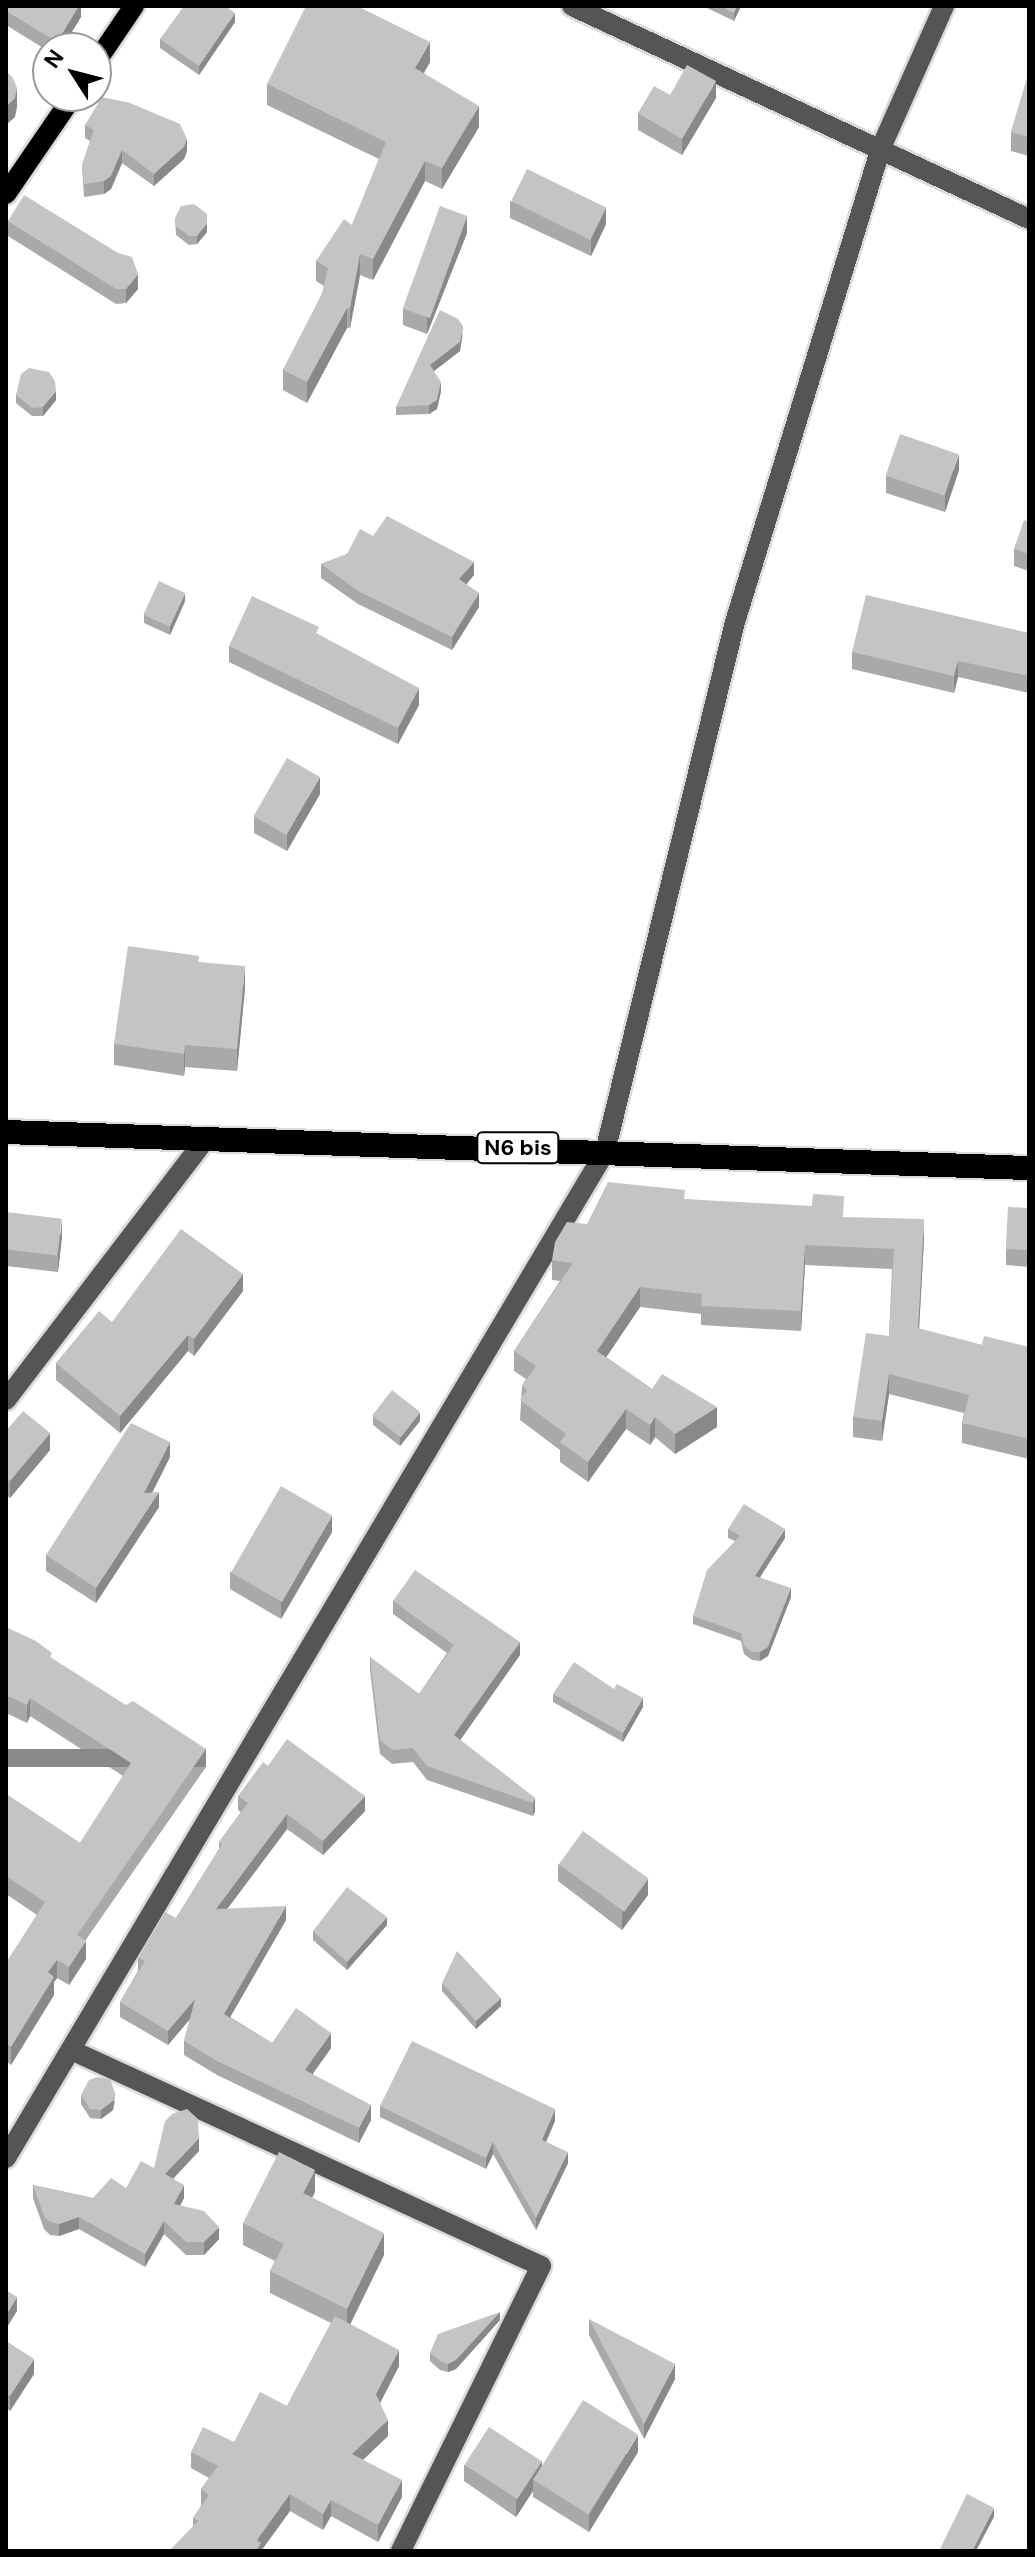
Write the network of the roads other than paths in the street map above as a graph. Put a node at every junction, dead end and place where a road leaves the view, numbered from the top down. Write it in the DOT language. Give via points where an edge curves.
graph roads {
  1 [pos="134,6"];
  2 [pos="572,6"];
  3 [pos="944,6"];
  4 [pos="112,38"];
  5 [pos="62,112"];
  6 [pos="880,150"];
  7 [pos="6,194"];
  8 [pos="1029,219"];
  9 [pos="6,1132"];
  10 [pos="207,1137"];
  11 [pos="605,1152"];
  12 [pos="1029,1168"];
  13 [pos="6,1400"];
  14 [pos="71,2050"];
  15 [pos="6,2158"];
  16 [pos="401,2551"];
  1 -- 4 [label="main road"];
  2 -- 6 [label="street"];
  3 -- 6 [label="street"];
  5 -- 7 [label="main road"];
  6 -- 8 [label="street"];
  6 -- 11 [label="street" via="735,622"];
  9 -- 10 [label="highway, N6 bis"];
  10 -- 11 [label="highway, N6 bis"];
  10 -- 13 [label="street"];
  11 -- 12 [label="highway, N6 bis"];
  11 -- 14 [label="street"];
  14 -- 15 [label="street"];
  14 -- 16 [label="street" via="541,2266"];
}
